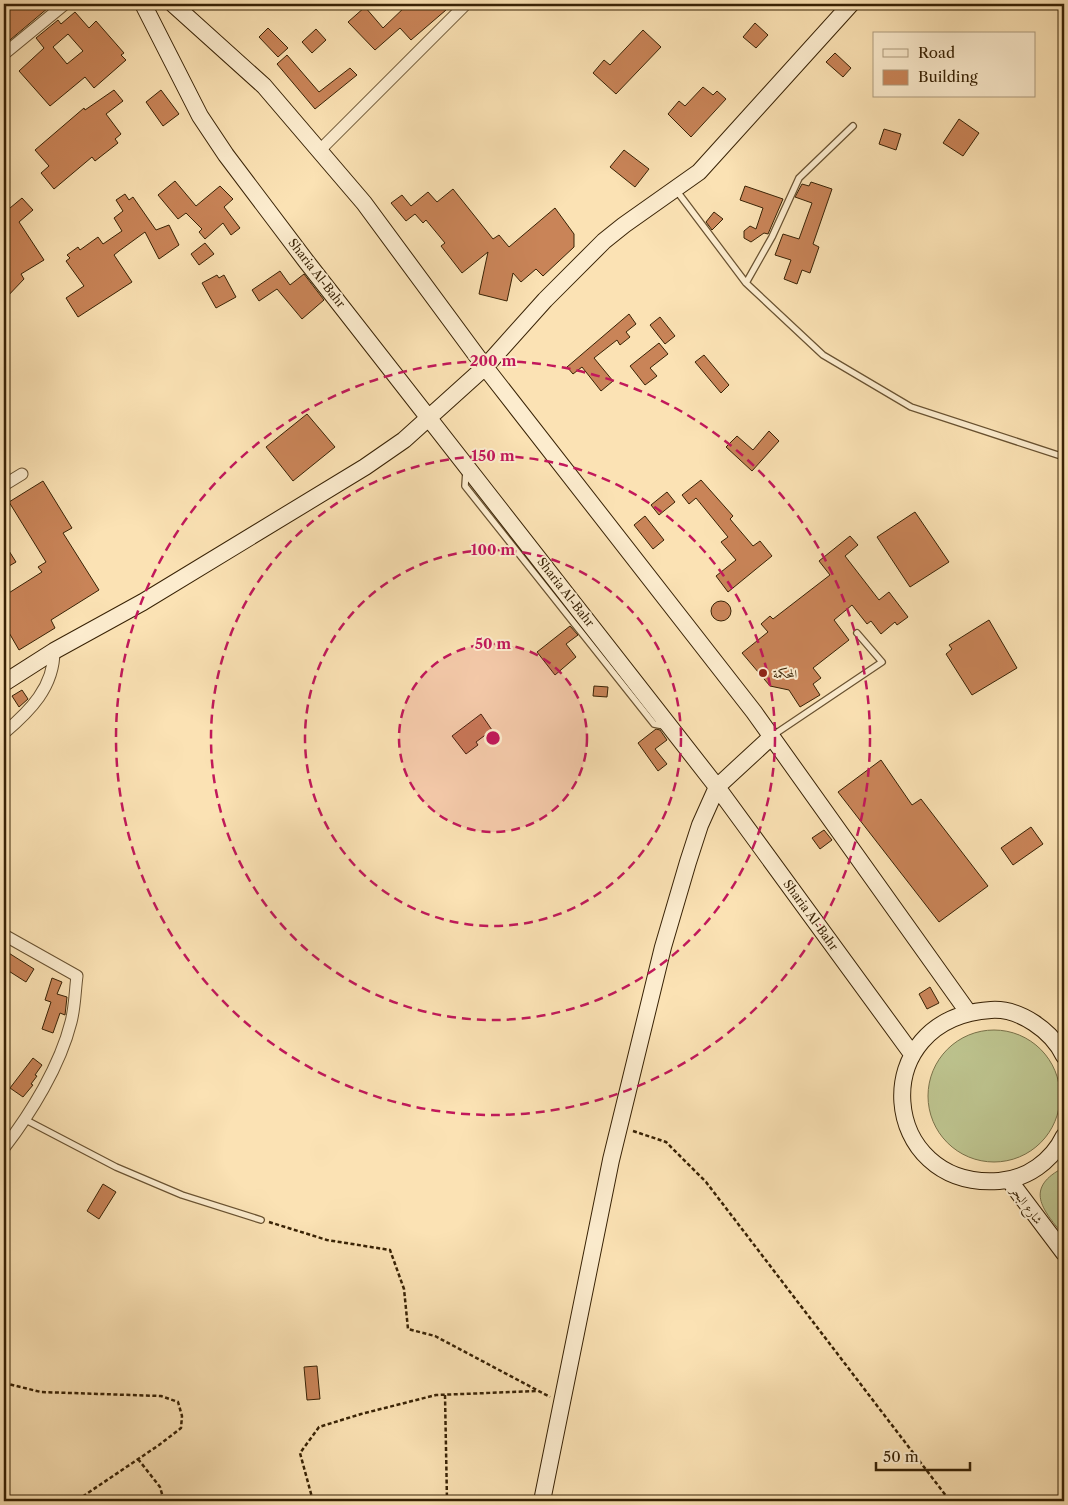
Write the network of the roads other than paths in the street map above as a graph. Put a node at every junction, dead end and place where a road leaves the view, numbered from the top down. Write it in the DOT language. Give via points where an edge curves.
graph roads {
  1 [pos="65,4"];
  2 [pos="144,4"];
  3 [pos="173,4"];
  4 [pos="466,4"];
  5 [pos="851,4"];
  6 [pos="4,54"];
  7 [pos="853,126"];
  8 [pos="319,151"];
  9 [pos="676,190"];
  10 [pos="746,283"];
  11 [pos="486,367"];
  12 [pos="430,417"];
  13 [pos="1064,457"];
  14 [pos="22,474"];
  15 [pos="4,485"];
  16 [pos="856,633"];
  17 [pos="54,651"];
  18 [pos="4,683"];
  19 [pos="4,733"];
  20 [pos="770,738"];
  21 [pos="718,786"];
  22 [pos="4,935"];
  23 [pos="968,1012"];
  24 [pos="912,1054"];
  25 [pos="1064,1056"];
  26 [pos="26,1120"];
  27 [pos="1064,1136"];
  28 [pos="4,1148"];
  29 [pos="1009,1180"];
  30 [pos="261,1220"];
  31 [pos="1064,1253"];
  32 [pos="542,1501"];
  1 -- 6 [label="street"];
  2 -- 12 [label="main road, Sharia Al-Bahr" via="200,116 226,154"];
  3 -- 8 [label="main road" via="264,86"];
  4 -- 8 [label="street"];
  5 -- 9 [label="main road" via="699,172"];
  7 -- 10 [label="lane" via="799,178"];
  8 -- 11 [label="main road" via="364,203"];
  9 -- 10 [label="lane"];
  9 -- 11 [label="main road" via="604,242 545,300"];
  10 -- 13 [label="lane" via="824,355 911,406"];
  11 -- 12 [label="main road"];
  11 -- 20 [label="main road" via="754,712"];
  12 -- 17 [label="main road" via="365,467 143,602"];
  12 -- 21 [label="main road, Sharia Al-Bahr"];
  14 -- 15 [label="street"];
  16 -- 20 [label="lane" via="882,662"];
  17 -- 18 [label="main road"];
  17 -- 19 [label="street" via="54,669 31,710"];
  20 -- 21 [label="main road"];
  20 -- 23 [label="main road"];
  21 -- 24 [label="main road, Sharia Al-Bahr"];
  21 -- 32 [label="main road" via="700,825 663,947 619,1126"];
  22 -- 26 [label="street" via="77,976 64,1046"];
  23 -- 24 [label="main road" via="946,1021 927,1035"];
  23 -- 25 [label="main road" via="994,1010 1020,1016 1042,1028"];
  24 -- 29 [label="main road" via="903,1081 902,1109 911,1136 929,1159 953,1175 980,1182"];
  26 -- 28 [label="street"];
  26 -- 30 [label="lane" via="116,1167 182,1195"];
  27 -- 29 [label="main road" via="1058,1149 1036,1169"];
  29 -- 31 [label="main road, شارع البحر"];
}
